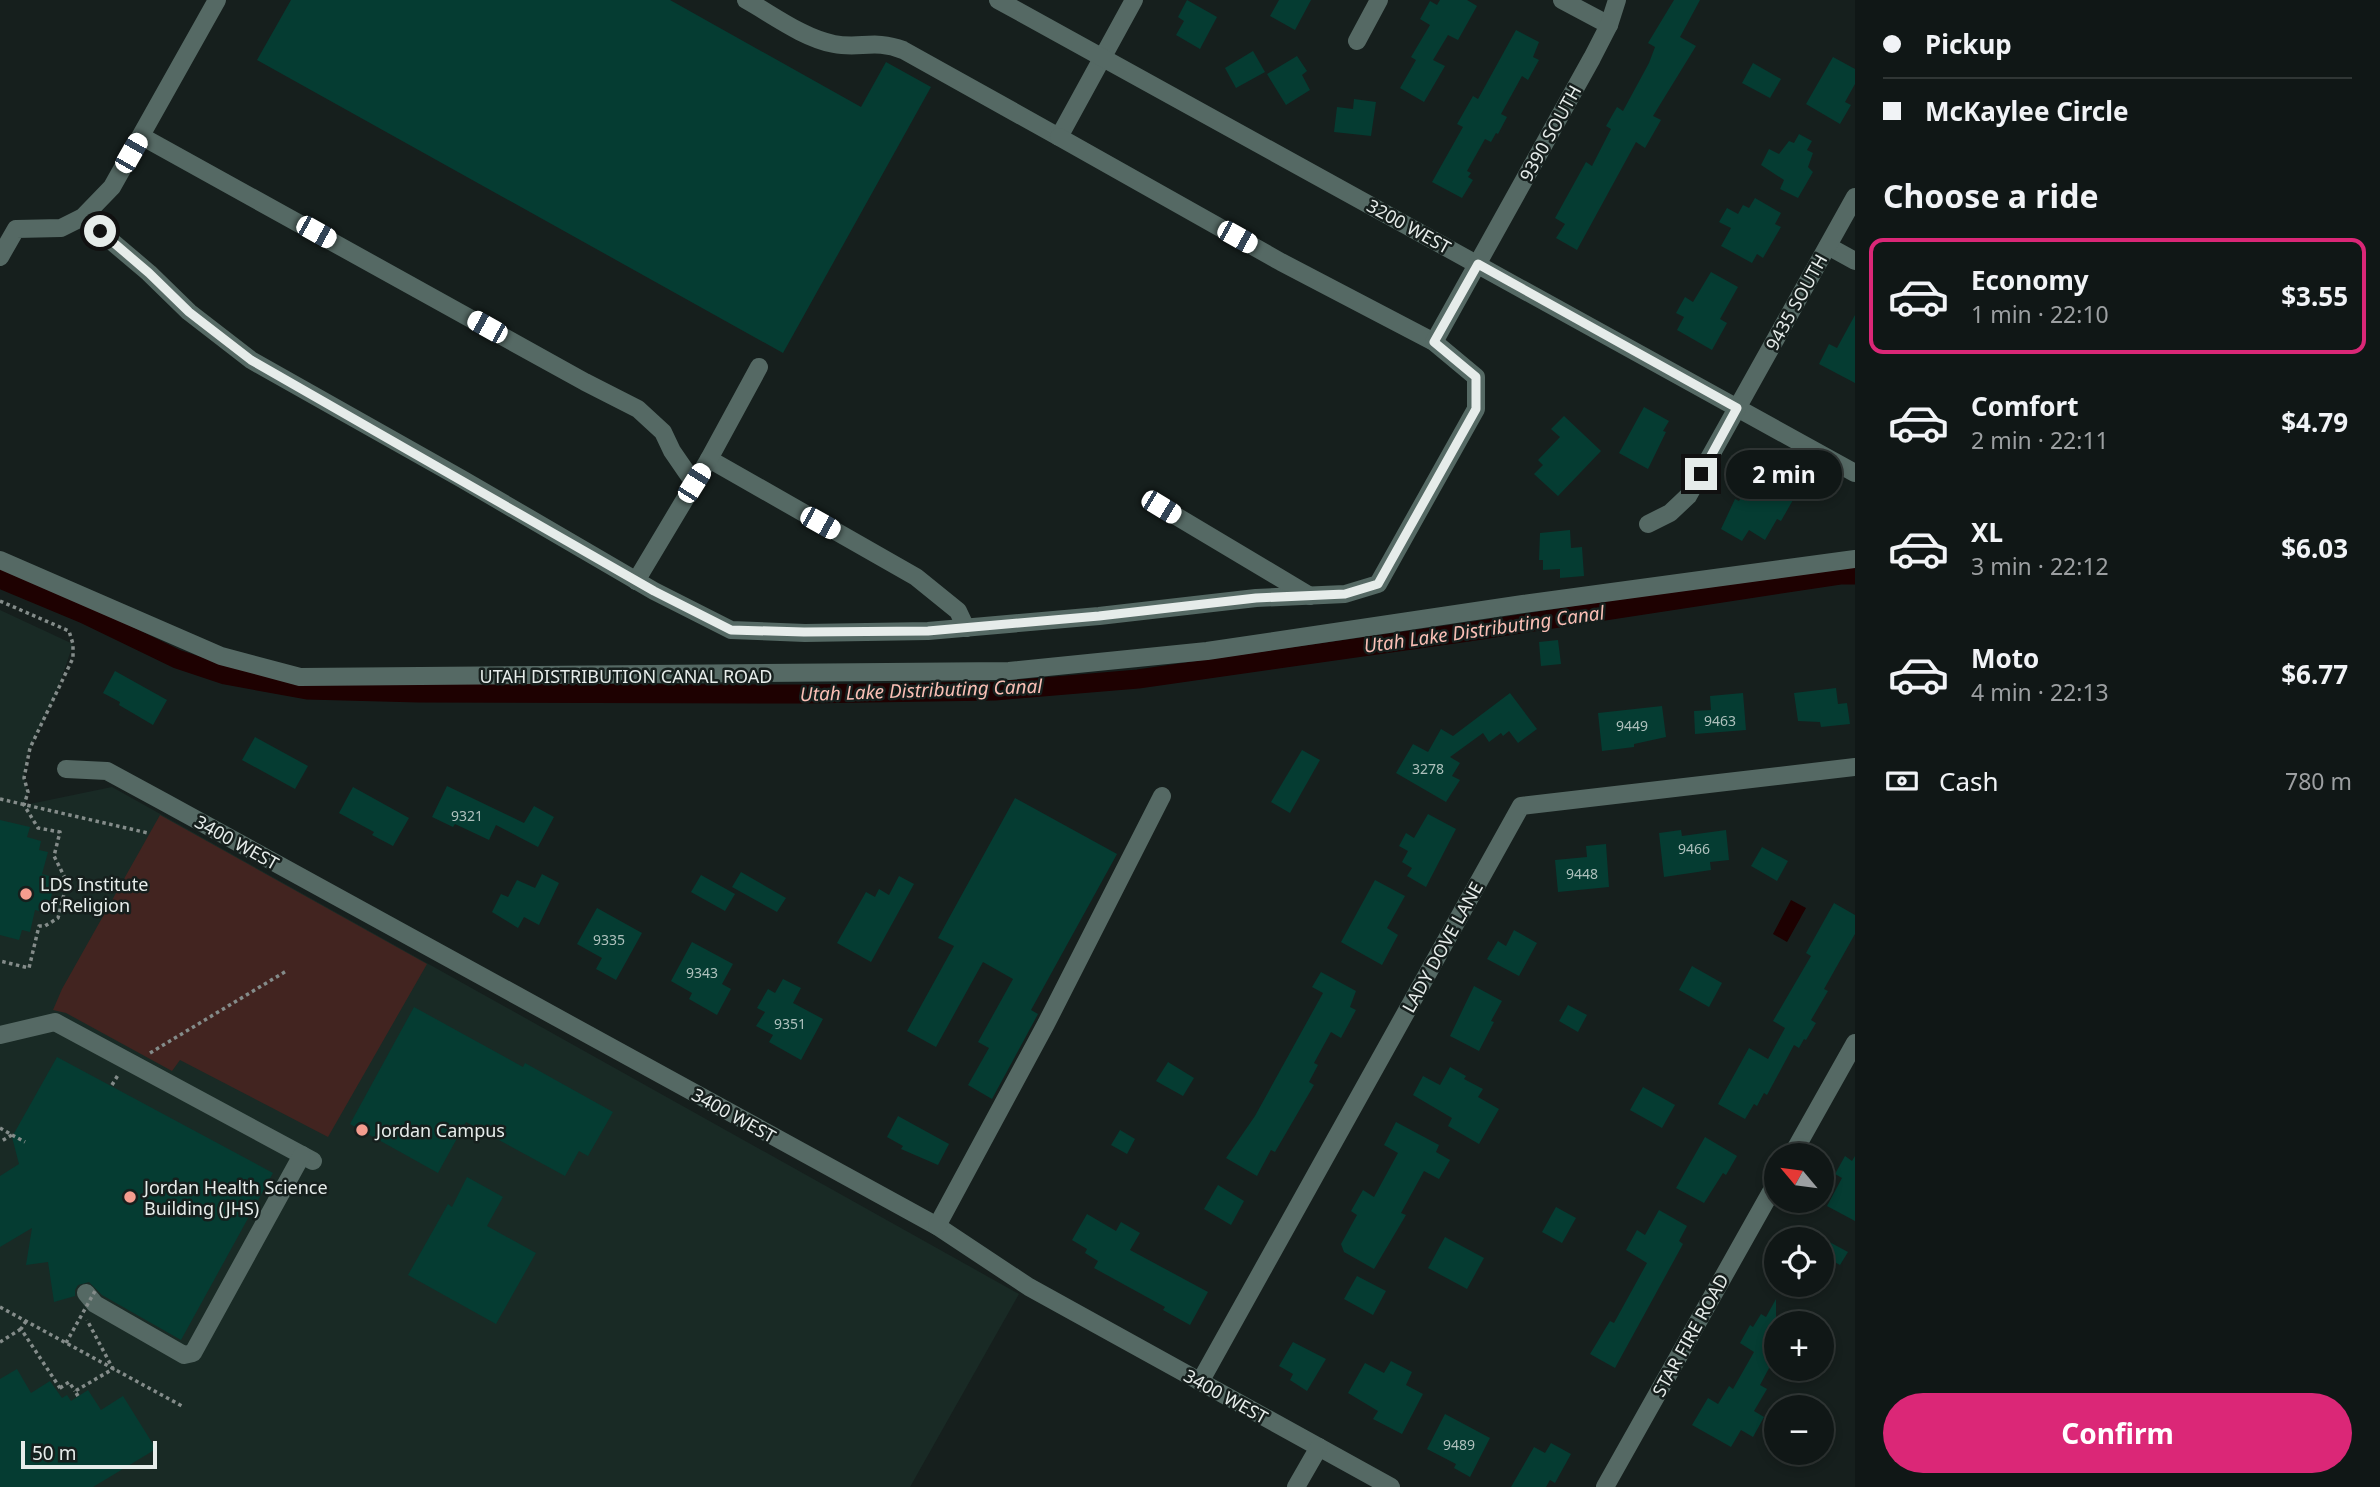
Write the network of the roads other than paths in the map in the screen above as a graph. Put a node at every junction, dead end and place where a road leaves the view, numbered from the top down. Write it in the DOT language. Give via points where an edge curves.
graph roads {
  1 [pos="217,0"];
  2 [pos="746,0"];
  3 [pos="998,0"];
  4 [pos="1134,0"];
  5 [pos="1379,0"];
  6 [pos="1562,0"];
  7 [pos="1617,0"];
  8 [pos="1609,26"];
  9 [pos="1357,41"];
  10 [pos="1102,57"];
  11 [pos="141,136"];
  12 [pos="1059,137"];
  13 [pos="1855,197"];
  14 [pos="83,217"];
  15 [pos="1828,246"];
  16 [pos="0,257"];
  17 [pos="1855,261"];
  18 [pos="1478,264"];
  19 [pos="1434,342"];
  20 [pos="759,367"];
  21 [pos="1737,408"];
  22 [pos="709,459"];
  23 [pos="1855,473"];
  24 [pos="694,483"];
  25 [pos="1161,507"];
  26 [pos="1648,524"];
  27 [pos="1855,559"];
  28 [pos="0,560"];
  29 [pos="636,580"];
  30 [pos="1310,596"];
  31 [pos="966,628"];
  32 [pos="1855,767"];
  33 [pos="66,769"];
  34 [pos="1162,796"];
  35 [pos="0,1035"];
  36 [pos="1855,1043"];
  37 [pos="1799,1143"];
  38 [pos="1764,1203"];
  39 [pos="937,1226"];
  40 [pos="87,1298"];
  41 [pos="1199,1382"];
  42 [pos="1319,1447"];
  43 [pos="1296,1487"];
  44 [pos="1391,1487"];
  45 [pos="1605,1487"];
  1 -- 11 [label="street"];
  2 -- 12 [label="street" via="815,38 835,44 887,44 903,50"];
  3 -- 10 [label="street, 3200 WEST"];
  4 -- 10 [label="street"];
  5 -- 9 [label="street"];
  6 -- 8 [label="street"];
  7 -- 8 [label="street, 9390 SOUTH"];
  8 -- 18 [label="street, 9390 SOUTH"];
  10 -- 12 [label="street"];
  10 -- 18 [label="street, 3200 WEST"];
  11 -- 14 [label="street" via="112,187"];
  11 -- 24 [label="street" via="638,408 663,432"];
  12 -- 19 [label="street"];
  13 -- 15 [label="street, 9435 SOUTH"];
  14 -- 16 [label="street" via="61,228 16,229"];
  14 -- 29 [label="street" via="189,312 251,360"];
  15 -- 17 [label="street"];
  15 -- 21 [label="street, 9435 SOUTH"];
  18 -- 19 [label="street, 9390 SOUTH"];
  18 -- 21 [label="street, 3200 WEST"];
  19 -- 30 [label="street" via="1476,377 1476,409 1378,584 1345,594"];
  20 -- 22 [label="street"];
  21 -- 23 [label="street, 3200 WEST"];
  21 -- 26 [label="street, 9435 SOUTH" via="1688,496 1670,513"];
  22 -- 24 [label="street"];
  22 -- 31 [label="street" via="916,577 958,611"];
  24 -- 29 [label="street"];
  25 -- 30 [label="street"];
  27 -- 28 [label="street, UTAH DISTRIBUTION CANAL ROAD" via="1206,652 1009,671 300,677 221,656"];
  29 -- 31 [label="street" via="731,630"];
  30 -- 31 [label="street"];
  32 -- 41 [label="street, LADY DOVE LANE" via="1521,806"];
  33 -- 39 [label="street, 3400 WEST" via="107,771"];
  34 -- 39 [label="street"];
  35 -- 40 [label="street" via="55,1022 308,1158 193,1353 184,1355"];
  36 -- 37 [label="street"];
  38 -- 45 [label="street, STAR FIRE ROAD"];
  39 -- 41 [label="street, 3400 WEST" via="1029,1287"];
  41 -- 42 [label="street, 3400 WEST"];
  42 -- 43 [label="street"];
  42 -- 44 [label="street, 3400 WEST"];
}
